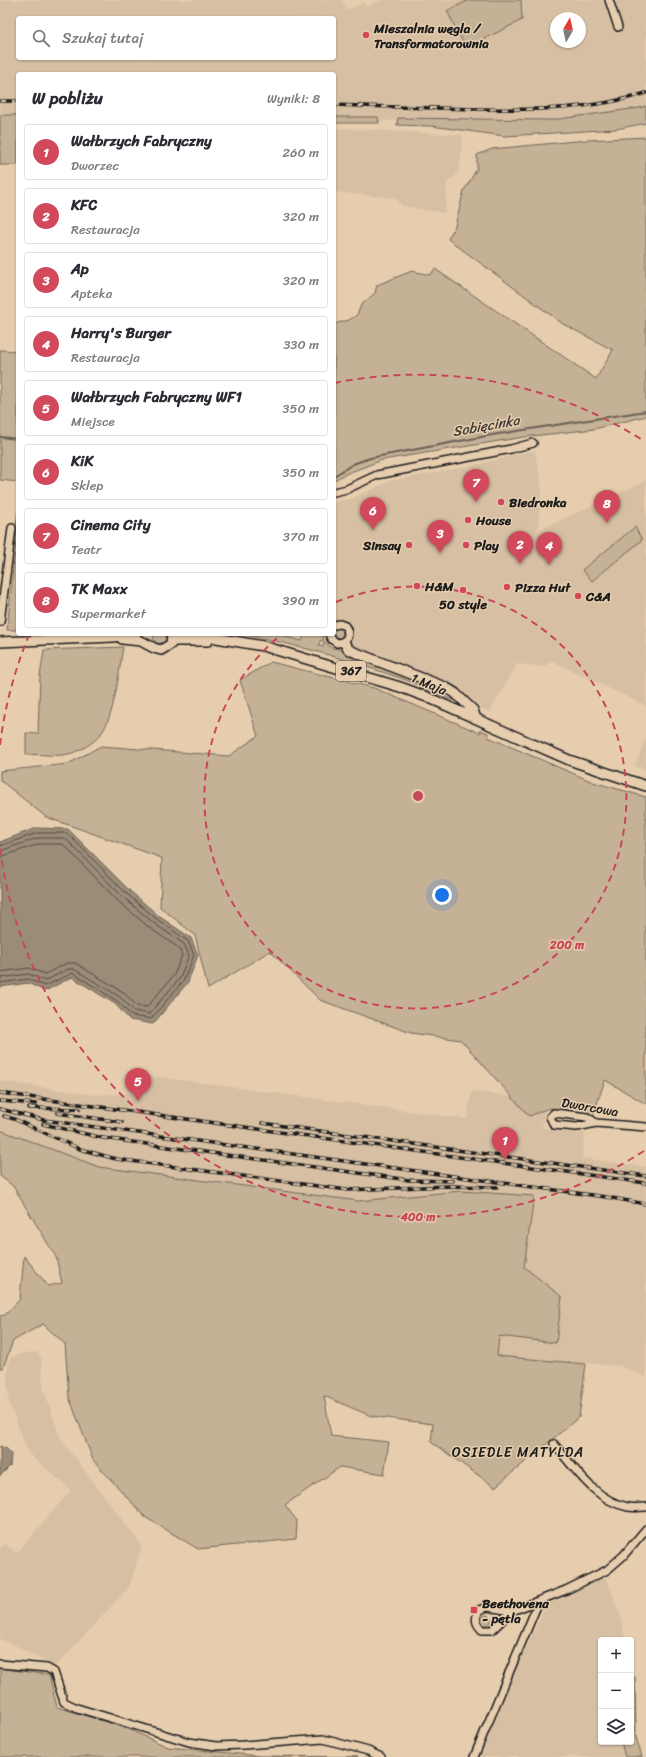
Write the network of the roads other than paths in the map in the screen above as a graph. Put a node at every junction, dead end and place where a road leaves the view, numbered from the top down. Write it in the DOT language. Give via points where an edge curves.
graph roads {
  1 [pos="609,0"];
  2 [pos="618,27"];
  3 [pos="533,444"];
  4 [pos="336,492"];
  5 [pos="12,528"];
  6 [pos="0,622"];
  7 [pos="336,624"];
  8 [pos="121,636"];
  9 [pos="148,636"];
  10 [pos="204,636"];
  11 [pos="330,636"];
  12 [pos="113,637"];
  13 [pos="172,637"];
  14 [pos="221,639"];
  15 [pos="0,642"];
  16 [pos="344,642"];
  17 [pos="151,646"];
  18 [pos="476,719"];
  19 [pos="646,786"];
  20 [pos="596,1123"];
  21 [pos="646,1127"];
  22 [pos="554,1444"];
  23 [pos="646,1506"];
  24 [pos="646,1529"];
  25 [pos="538,1601"];
  26 [pos="512,1611"];
  27 [pos="0,1664"];
  28 [pos="381,1757"];
  29 [pos="474,1757"];
  1 -- 2 [label="street"];
  3 -- 4 [label="street" via="377,475"];
  5 -- 6 [label="street"];
  7 -- 16 [label="street" via="343,624 347,629 348,637"];
  8 -- 12 [label="main road, 367"];
  9 -- 17 [label="main road"];
  10 -- 14 [label="main road, 1 Maja / 367"];
  11 -- 16 [label="street" via="333,642"];
  12 -- 15 [label="main road, 367"];
  12 -- 17 [label="main road, 367" via="141,641"];
  13 -- 14 [label="main road, 367"];
  13 -- 17 [label="main road, 367" via="168,647 161,650"];
  14 -- 18 [label="main road, 1 Maja / 367" via="263,646 358,673 427,697"];
  16 -- 18 [label="main road" via="348,649 354,652 445,687 474,710"];
  18 -- 19 [label="main road, 1 Maja / 367" via="569,760"];
  20 -- 20 [label="street, Dworcowa" via="587,1117 554,1113 550,1117 553,1125 577,1127"];
  20 -- 21 [label="street, Dworcowa"];
  22 -- 23 [label="street" via="607,1500 628,1507"];
  24 -- 25 [label="street" via="607,1570"];
  25 -- 26 [label="street"];
  25 -- 29 [label="street"];
  26 -- 26 [label="street" via="492,1630 482,1630 475,1617 479,1610 487,1607"];
  27 -- 28 [label="street" via="47,1668 54,1672 64,1702 189,1742 216,1746 322,1739"];
}
